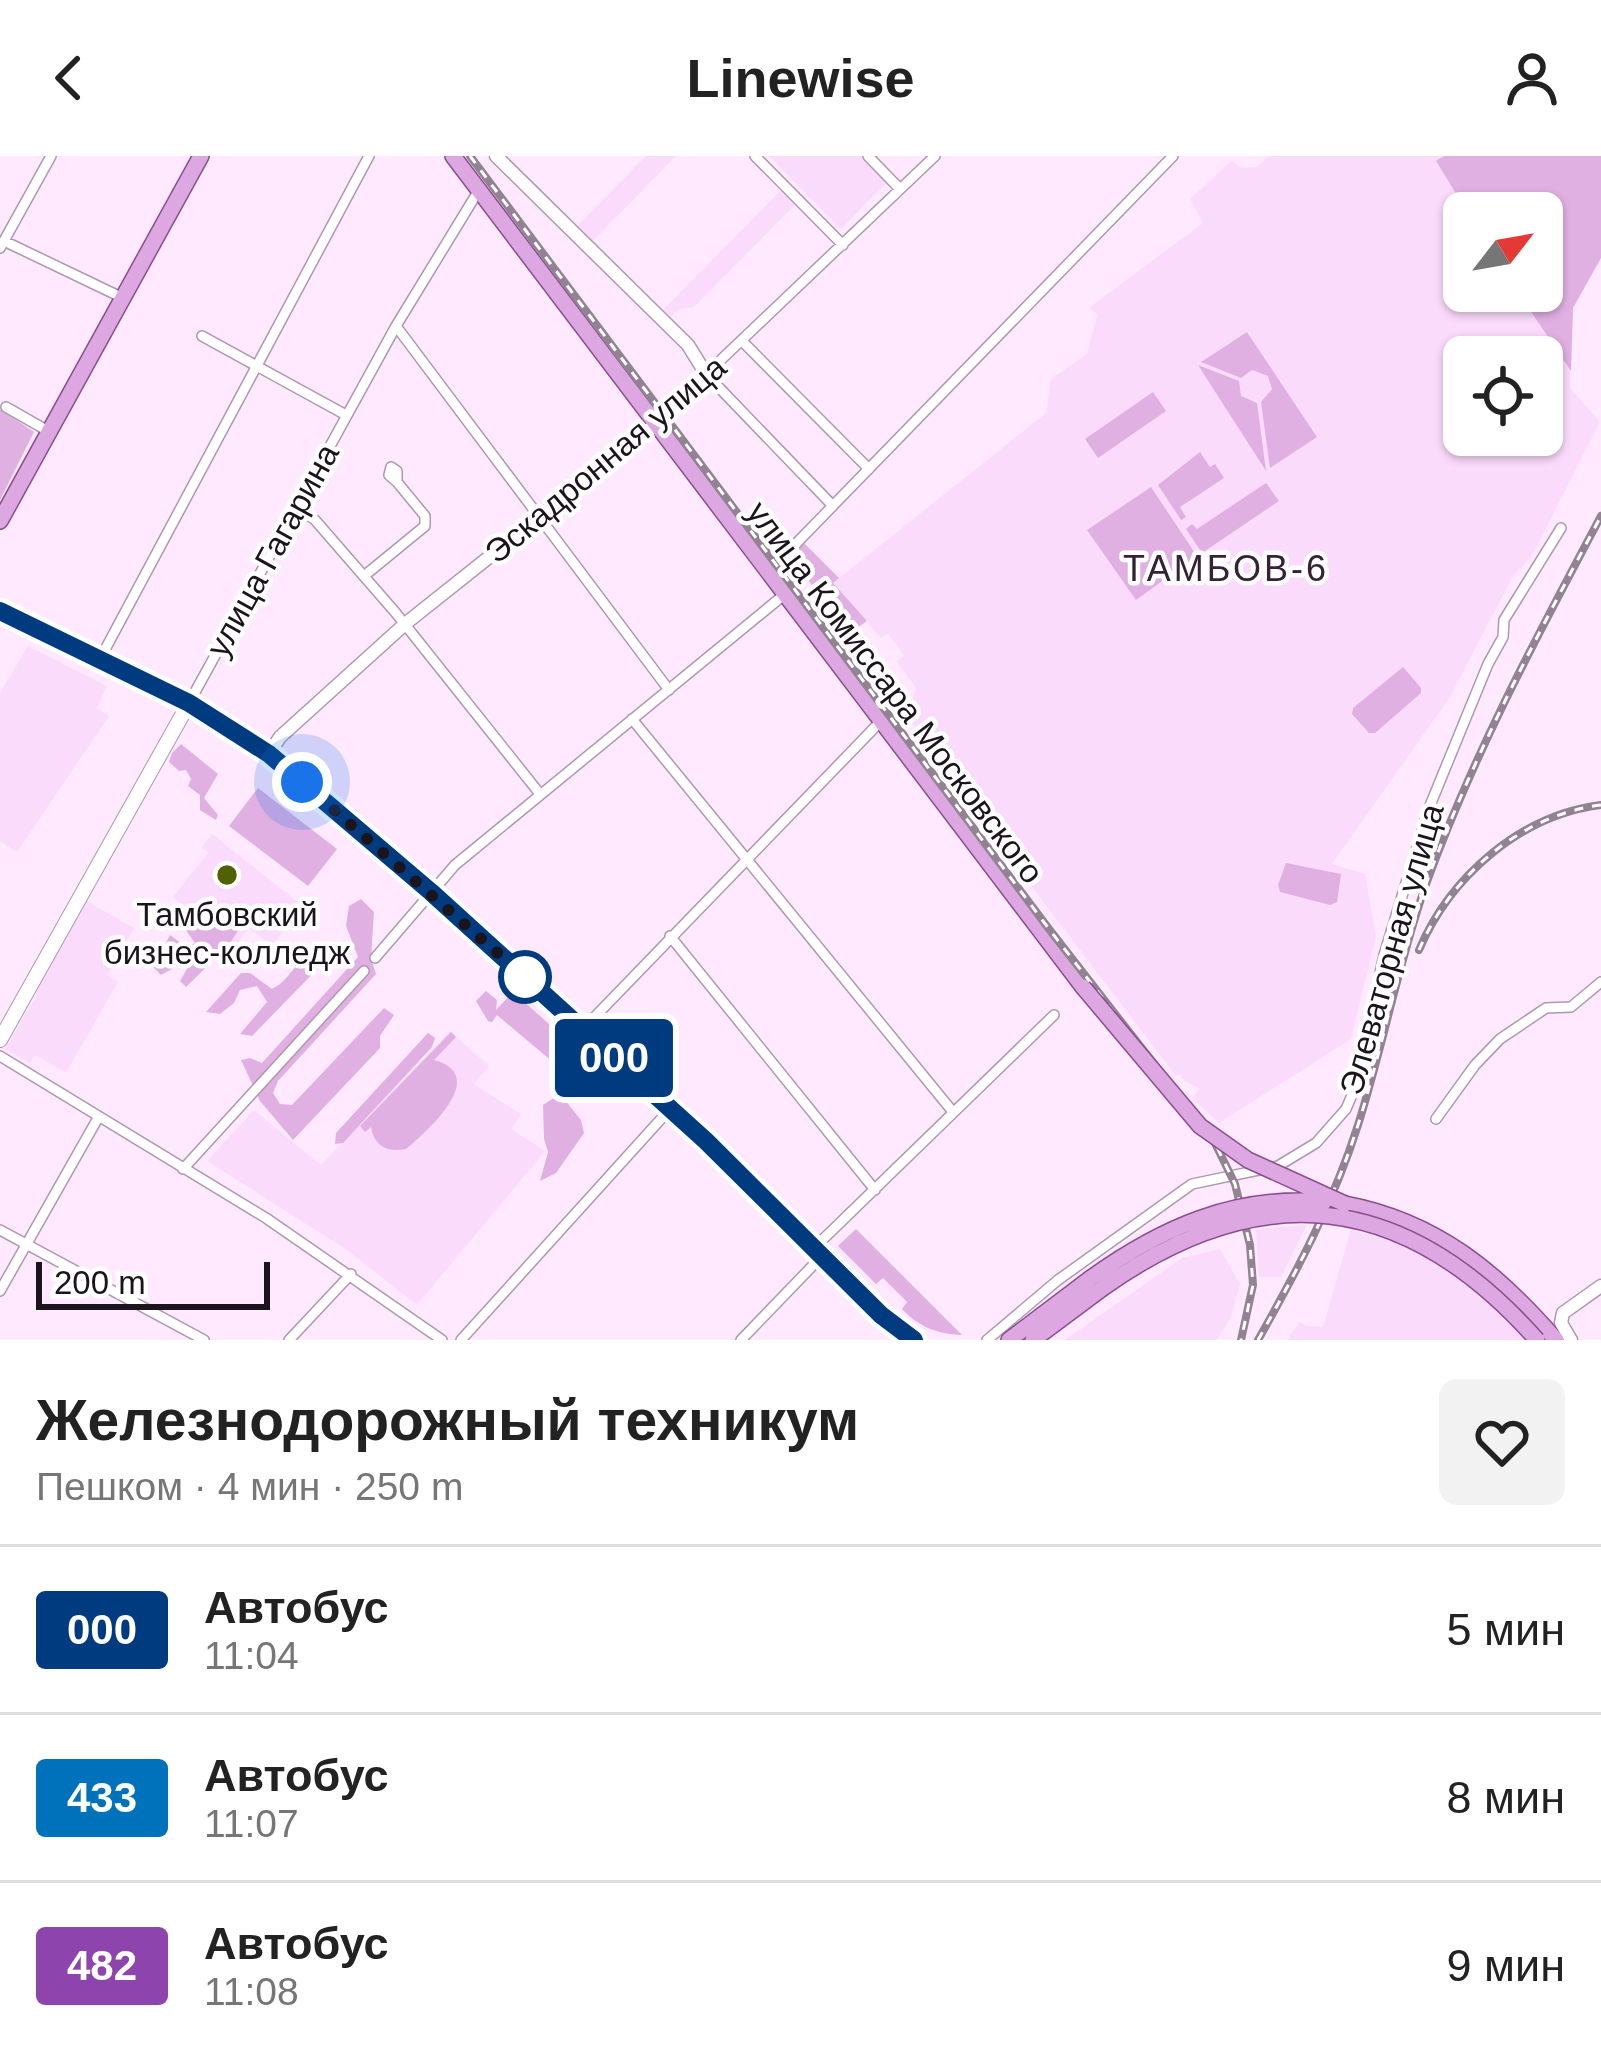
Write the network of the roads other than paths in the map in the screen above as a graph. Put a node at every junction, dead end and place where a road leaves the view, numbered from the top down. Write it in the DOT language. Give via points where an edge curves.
graph roads {
  1 [pos="51,156"];
  2 [pos="201,156"];
  3 [pos="369,156"];
  4 [pos="452,156"];
  5 [pos="496,156"];
  6 [pos="754,156"];
  7 [pos="868,156"];
  8 [pos="935,156"];
  9 [pos="1173,156"];
  10 [pos="900,189"];
  11 [pos="479,190"];
  12 [pos="843,244"];
  13 [pos="2,245"];
  14 [pos="123,298"];
  15 [pos="396,326"];
  16 [pos="202,336"];
  17 [pos="743,342"];
  18 [pos="257,366"];
  19 [pos="706,374"];
  20 [pos="6,406"];
  21 [pos="346,415"];
  22 [pos="656,424"];
  23 [pos="48,431"];
  24 [pos="869,469"];
  25 [pos="397,482"];
  26 [pos="295,506"];
  27 [pos="833,506"];
  28 [pos="540,518"];
  29 [pos="0,521"];
  30 [pos="1561,528"];
  31 [pos="784,556"];
  32 [pos="364,576"];
  33 [pos="784,594"];
  34 [pos="0,612"];
  35 [pos="405,624"];
  36 [pos="100,659"];
  37 [pos="669,690"];
  38 [pos="189,703"];
  39 [pos="632,719"];
  40 [pos="880,722"];
  41 [pos="269,754"];
  42 [pos="540,794"];
  43 [pos="745,859"];
  44 [pos="431,892"];
  45 [pos="670,936"];
  46 [pos="375,958"];
  47 [pos="364,971"];
  48 [pos="1601,982"];
  49 [pos="1054,1015"];
  50 [pos="583,1029"];
  51 [pos="0,1040"];
  52 [pos="0,1056"];
  53 [pos="670,1108"];
  54 [pos="953,1112"];
  55 [pos="98,1118"];
  56 [pos="1436,1119"];
  57 [pos="183,1169"];
  58 [pos="875,1190"];
  59 [pos="1345,1204"];
  60 [pos="0,1230"];
  61 [pos="26,1244"];
  62 [pos="818,1252"];
  63 [pos="351,1274"];
  64 [pos="1096,1284"];
  65 [pos="1601,1286"];
  66 [pos="0,1292"];
  67 [pos="204,1340"];
  68 [pos="289,1340"];
  69 [pos="442,1340"];
  70 [pos="461,1340"];
  71 [pos="741,1340"];
  72 [pos="914,1340"];
  73 [pos="987,1340"];
  74 [pos="1009,1340"];
  75 [pos="1033,1340"];
  76 [pos="1537,1340"];
  77 [pos="1556,1340"];
  78 [pos="1571,1340"];
  1 -- 13 [label="street"];
  2 -- 14 [label="main road"];
  3 -- 18 [label="street"];
  4 -- 11 [label="main road, улица Комиссара Московского"];
  5 -- 19 [label="street" via="688,345"];
  6 -- 12 [label="street"];
  7 -- 10 [label="street"];
  8 -- 10 [label="street, Эскадронная улица"];
  9 -- 24 [label="street"];
  10 -- 12 [label="street, Эскадронная улица"];
  11 -- 15 [label="street, улица Гагарина"];
  11 -- 22 [label="main road, улица Комиссара Московского"];
  12 -- 17 [label="street, Эскадронная улица"];
  13 -- 14 [label="street"];
  14 -- 23 [label="main road"];
  15 -- 21 [label="street, улица Гагарина"];
  15 -- 28 [label="street"];
  16 -- 18 [label="street"];
  17 -- 19 [label="street, Эскадронная улица"];
  17 -- 24 [label="street"];
  18 -- 21 [label="street"];
  18 -- 36 [label="street"];
  19 -- 22 [label="street, Эскадронная улица"];
  19 -- 27 [label="street"];
  20 -- 23 [label="street"];
  21 -- 26 [label="street, улица Гагарина"];
  22 -- 28 [label="street, Эскадронная улица"];
  22 -- 33 [label="main road, улица Комиссара Московского"];
  23 -- 29 [label="main road"];
  24 -- 27 [label="street"];
  25 -- 32 [label="street" via="425,526"];
  26 -- 32 [label="street"];
  26 -- 38 [label="street, улица Гагарина"];
  27 -- 31 [label="street"];
  28 -- 35 [label="street, Эскадронная улица"];
  28 -- 37 [label="street"];
  30 -- 73 [label="street, Элеваторная улица" via="1504,620 1429,808 1346,1109 1316,1143 1278,1166 1192,1184"];
  32 -- 35 [label="street"];
  33 -- 37 [label="street"];
  33 -- 40 [label="main road, улица Комиссара Московского"];
  34 -- 36 [label="main road"];
  35 -- 41 [label="street, Эскадронная улица"];
  35 -- 42 [label="street"];
  36 -- 38 [label="main road"];
  37 -- 39 [label="street"];
  38 -- 41 [label="main road"];
  38 -- 51 [label="main road, улица Гагарина"];
  39 -- 42 [label="street"];
  39 -- 43 [label="street"];
  40 -- 43 [label="street"];
  40 -- 59 [label="main road, улица Комиссара Московского, bridge" via="1181,1106 1215,1138"];
  41 -- 44 [label="main road"];
  42 -- 44 [label="street"];
  43 -- 45 [label="street"];
  43 -- 54 [label="street"];
  44 -- 46 [label="street"];
  44 -- 50 [label="main road"];
  45 -- 50 [label="street"];
  45 -- 58 [label="street"];
  47 -- 57 [label="street"];
  48 -- 56 [label="street" via="1570,1007 1546,1008 1500,1039"];
  49 -- 54 [label="street"];
  50 -- 53 [label="main road"];
  52 -- 55 [label="street"];
  53 -- 62 [label="main road"];
  53 -- 70 [label="street"];
  54 -- 58 [label="street"];
  55 -- 57 [label="street"];
  55 -- 61 [label="street"];
  57 -- 63 [label="street"];
  58 -- 62 [label="street"];
  59 -- 64 [label="main road, bridge" via="1268,1201 1213,1212 1158,1234"];
  59 -- 77 [label="main road" via="1397,1217 1452,1244 1502,1281"];
  60 -- 61 [label="street"];
  61 -- 66 [label="street"];
  61 -- 67 [label="street"];
  62 -- 71 [label="street"];
  62 -- 72 [label="main road"];
  63 -- 68 [label="street"];
  63 -- 69 [label="street"];
  64 -- 74 [label="main road"];
  64 -- 75 [label="main road"];
  64 -- 76 [label="main road, bridge" via="1205,1230 1259,1217 1322,1215 1382,1228 1445,1256"];
  65 -- 78 [label="street" via="1567,1308 1561,1319"];
}
